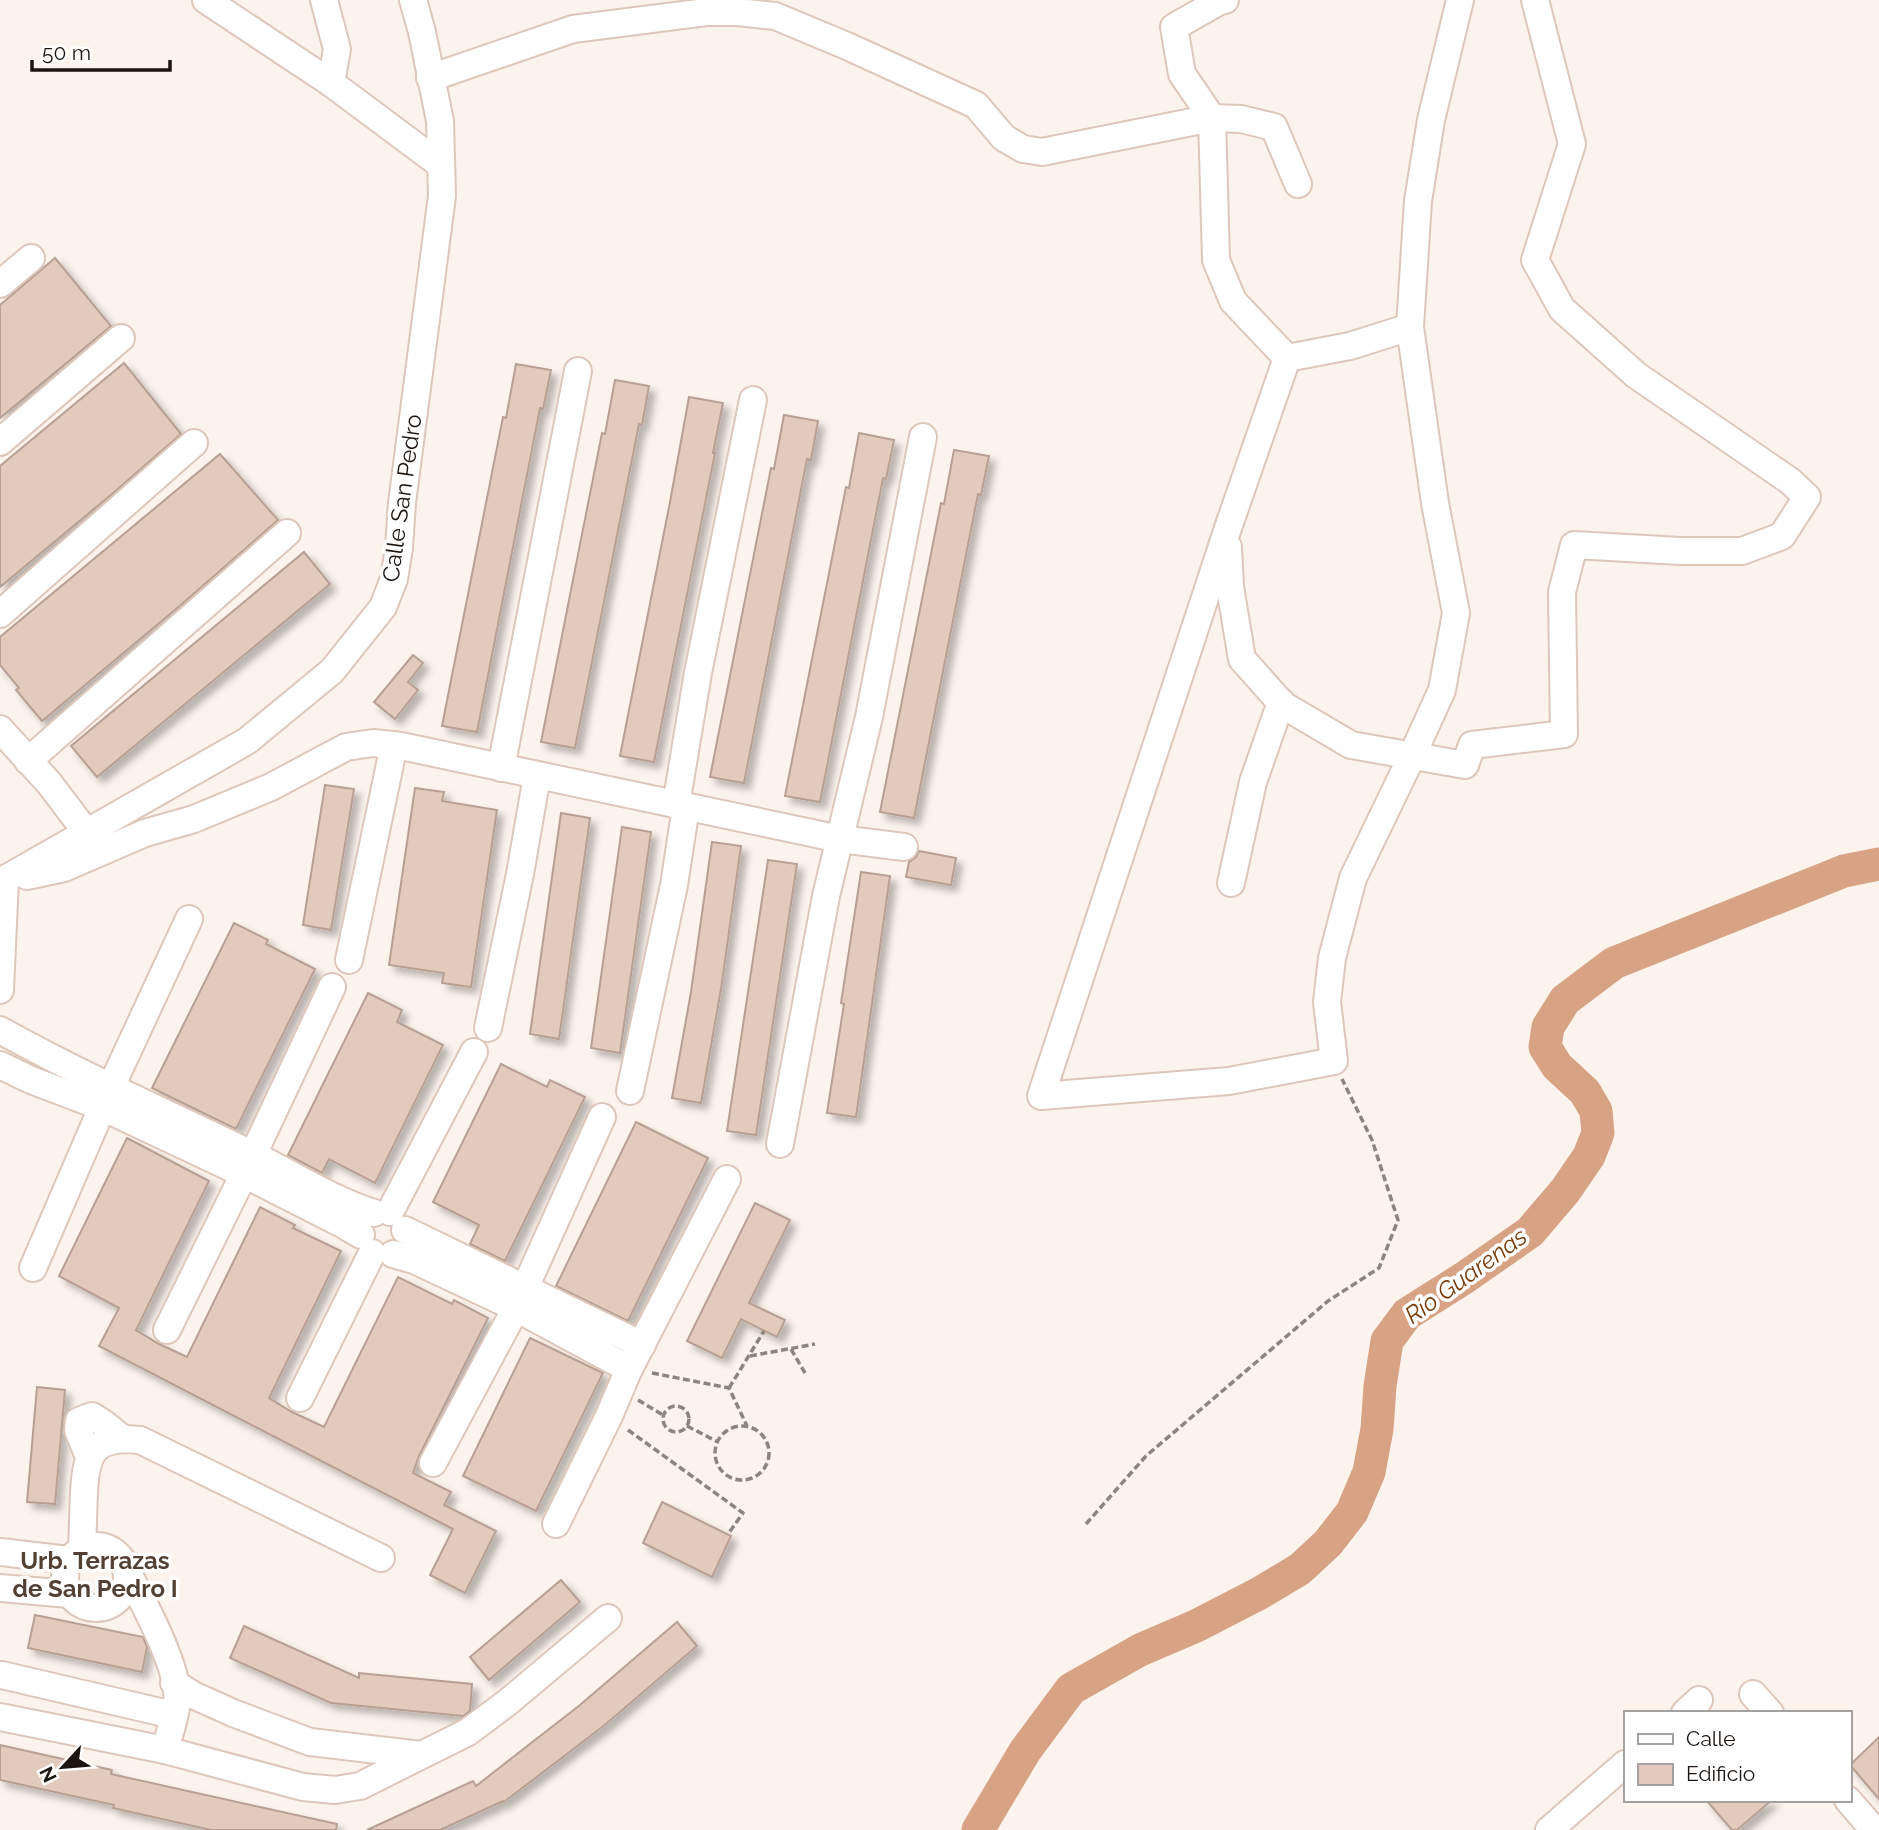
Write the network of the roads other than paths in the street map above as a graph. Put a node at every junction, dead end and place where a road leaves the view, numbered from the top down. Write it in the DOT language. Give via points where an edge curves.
graph roads {
  1 [pos="205,0"];
  2 [pos="324,0"];
  3 [pos="413,0"];
  4 [pos="1225,0"];
  5 [pos="1460,0"];
  6 [pos="1535,0"];
  7 [pos="744,6"];
  8 [pos="430,78"];
  9 [pos="331,83"];
  10 [pos="1212,118"];
  11 [pos="441,165"];
  12 [pos="1298,184"];
  13 [pos="32,258"];
  14 [pos="0,284"];
  15 [pos="1410,327"];
  16 [pos="121,338"];
  17 [pos="1287,358"];
  18 [pos="578,371"];
  19 [pos="753,400"];
  20 [pos="923,437"];
  21 [pos="0,442"];
  22 [pos="194,443"];
  23 [pos="1228,528"];
  24 [pos="287,533"];
  25 [pos="0,614"];
  26 [pos="1281,702"];
  27 [pos="0,729"];
  28 [pos="394,745"];
  29 [pos="1412,757"];
  30 [pos="28,761"];
  31 [pos="501,768"];
  32 [pos="537,776"];
  33 [pos="681,806"];
  34 [pos="87,834"];
  35 [pos="840,839"];
  36 [pos="904,847"];
  37 [pos="7,878"];
  38 [pos="1231,883"];
  39 [pos="189,919"];
  40 [pos="349,960"];
  41 [pos="332,987"];
  42 [pos="0,990"];
  43 [pos="488,1028"];
  44 [pos="0,1030"];
  45 [pos="474,1052"];
  46 [pos="0,1065"];
  47 [pos="630,1091"];
  48 [pos="107,1097"];
  49 [pos="601,1117"];
  50 [pos="779,1144"];
  51 [pos="249,1165"];
  52 [pos="727,1179"];
  53 [pos="382,1233"];
  54 [pos="33,1268"];
  55 [pos="521,1298"];
  56 [pos="167,1330"];
  57 [pos="642,1345"];
  58 [pos="625,1380"];
  59 [pos="300,1398"];
  60 [pos="433,1463"];
  61 [pos="556,1524"];
  62 [pos="0,1552"];
  63 [pos="380,1558"];
  64 [pos="126,1570"];
  65 [pos="71,1572"];
  66 [pos="0,1578"];
  67 [pos="0,1588"];
  68 [pos="107,1607"];
  69 [pos="608,1618"];
  70 [pos="162,1646"];
  71 [pos="2,1675"];
  72 [pos="174,1683"];
  73 [pos="173,1715"];
  74 [pos="0,1717"];
  75 [pos="164,1750"];
  76 [pos="421,1755"];
  77 [pos="1624,1765"];
  78 [pos="1850,1802"];
  79 [pos="1549,1830"];
  80 [pos="1874,1830"];
  1 -- 9 [label="street"];
  2 -- 9 [label="street" via="337,49"];
  3 -- 8 [label="street, Calle San Pedro"];
  4 -- 10 [label="street" via="1174,27 1182,74"];
  5 -- 15 [label="street" via="1418,201"];
  6 -- 29 [label="street" via="1572,144 1535,260 1562,309 1636,375 1807,497 1782,536 1742,551 1574,545 1562,592 1564,734 1472,745 1465,765"];
  7 -- 8 [label="street" via="573,29"];
  7 -- 10 [label="street" via="976,105 1004,138 1023,149 1042,152"];
  8 -- 11 [label="street, Calle San Pedro" via="440,121"];
  9 -- 11 [label="street"];
  10 -- 12 [label="street" via="1274,127"];
  10 -- 17 [label="street" via="1216,260 1233,301"];
  11 -- 34 [label="street, Calle San Pedro" via="442,196 399,548 383,607 332,671 247,741"];
  13 -- 14 [label="street"];
  15 -- 17 [label="street" via="1350,346"];
  15 -- 29 [label="street" via="1456,613 1442,690"];
  16 -- 21 [label="street"];
  17 -- 23 [label="street"];
  18 -- 31 [label="street"];
  19 -- 33 [label="street" via="698,673"];
  20 -- 35 [label="street" via="869,717"];
  22 -- 25 [label="street"];
  23 -- 26 [label="street" via="1230,587 1242,659"];
  23 -- 29 [label="street" via="1041,1096 1229,1081 1334,1061 1327,1002 1335,944 1353,878"];
  24 -- 30 [label="street"];
  26 -- 29 [label="street" via="1351,745"];
  26 -- 38 [label="street" via="1253,782"];
  27 -- 30 [label="street"];
  28 -- 31 [label="street"];
  28 -- 37 [label="street" via="346,747 271,788 194,819 145,833 64,868"];
  28 -- 40 [label="street"];
  30 -- 34 [label="street"];
  31 -- 32 [label="street"];
  32 -- 33 [label="street"];
  32 -- 43 [label="street"];
  33 -- 35 [label="street"];
  33 -- 47 [label="street" via="674,885"];
  34 -- 37 [label="street, Calle San Pedro"];
  35 -- 36 [label="street"];
  35 -- 50 [label="street"];
  37 -- 42 [label="street"];
  39 -- 48 [label="street"];
  41 -- 51 [label="street"];
  44 -- 48 [label="street"];
  45 -- 53 [label="street"];
  46 -- 48 [label="street" via="31,1080"];
  48 -- 51 [label="street"];
  48 -- 54 [label="street"];
  49 -- 55 [label="street"];
  51 -- 53 [label="street" via="344,1225"];
  51 -- 56 [label="street"];
  52 -- 57 [label="street"];
  53 -- 55 [label="street" via="414,1261"];
  53 -- 59 [label="street"];
  55 -- 57 [label="street"];
  55 -- 58 [label="street"];
  55 -- 60 [label="street"];
  57 -- 58 [label="street"];
  58 -- 61 [label="street"];
  62 -- 65 [label="street"];
  63 -- 65 [label="street" via="140,1440 123,1439 92,1416 79,1421 89,1457"];
  64 -- 65 [label="street" via="117,1554 99,1546"];
  64 -- 68 [label="street" via="125,1589"];
  64 -- 70 [label="street"];
  65 -- 66 [label="street"];
  65 -- 67 [label="street"];
  65 -- 68 [label="street" via="74,1600 90,1608"];
  68 -- 70 [label="street" via="127,1616"];
  69 -- 76 [label="street" via="485,1720"];
  70 -- 72 [label="street"];
  71 -- 73 [label="street"];
  72 -- 73 [label="street" via="177,1700"];
  72 -- 76 [label="street" via="233,1713 310,1742"];
  73 -- 75 [label="street"];
  74 -- 75 [label="street"];
  75 -- 76 [label="street" via="303,1787 335,1790 360,1786"];
  77 -- 79 [label="street"];
  78 -- 80 [label="street"];
}
